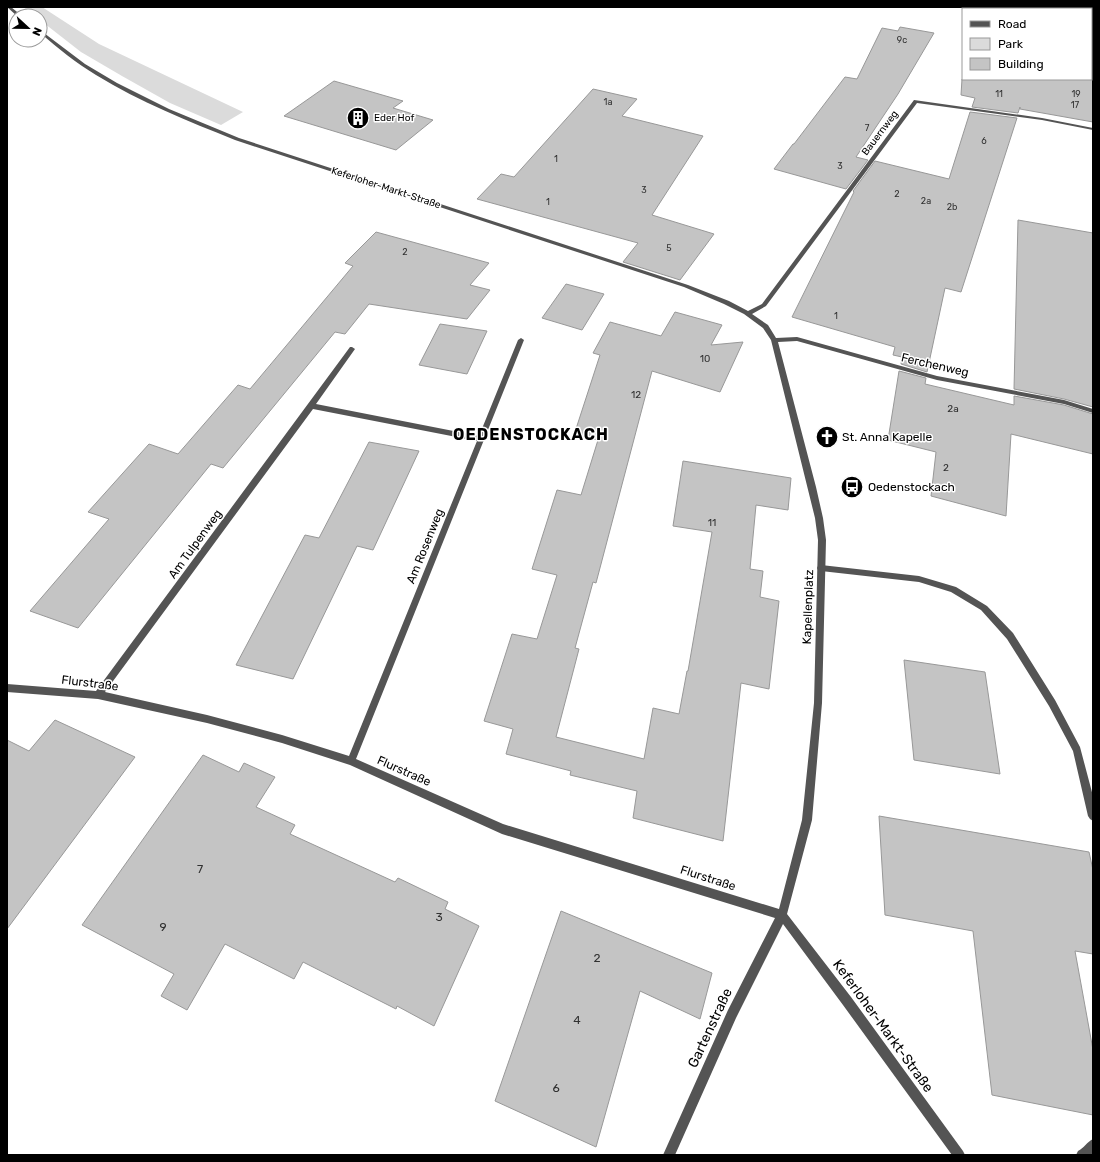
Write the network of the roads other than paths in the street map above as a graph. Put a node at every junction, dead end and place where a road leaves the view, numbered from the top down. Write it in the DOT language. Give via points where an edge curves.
graph roads {
  1 [pos="48,37"];
  2 [pos="1093,129"];
  3 [pos="747,314"];
  4 [pos="521,340"];
  5 [pos="774,340"];
  6 [pos="352,349"];
  7 [pos="311,406"];
  8 [pos="1093,411"];
  9 [pos="482,439"];
  10 [pos="821,568"];
  11 [pos="7,688"];
  12 [pos="98,695"];
  13 [pos="351,761"];
  14 [pos="1093,816"];
  15 [pos="782,915"];
  16 [pos="1093,1145"];
  17 [pos="669,1155"];
  18 [pos="959,1155"];
  19 [pos="1082,1155"];
  1 -- 3 [label="street, Keferloher-Markt-Straße" via="105,78 237,139 686,286"];
  2 -- 3 [label="street, Bauernweg" via="916,100 764,305"];
  3 -- 5 [label="street, Kapellenplatz" via="765,325"];
  4 -- 9 [label="street, Am Rosenweg"];
  5 -- 8 [label="street, Ferchenweg" via="797,339 937,378 1064,402"];
  5 -- 10 [label="street, Kapellenplatz" via="820,518"];
  6 -- 7 [label="street, Am Tulpenweg"];
  7 -- 9 [label="street"];
  7 -- 12 [label="street, Am Tulpenweg"];
  9 -- 13 [label="street, Am Rosenweg"];
  10 -- 14 [label="street" via="919,579 953,589 984,608 1010,636 1052,703 1077,750"];
  10 -- 15 [label="street, Kapellenplatz" via="818,703 807,820"];
  11 -- 12 [label="street, Flurstraße"];
  12 -- 13 [label="street, Flurstraße" via="206,718"];
  13 -- 15 [label="street, Flurstraße" via="502,829"];
  15 -- 17 [label="street, Gartenstraße" via="732,1014"];
  15 -- 18 [label="street, Keferloher-Markt-Straße"];
  16 -- 19 [label="street"];
}
